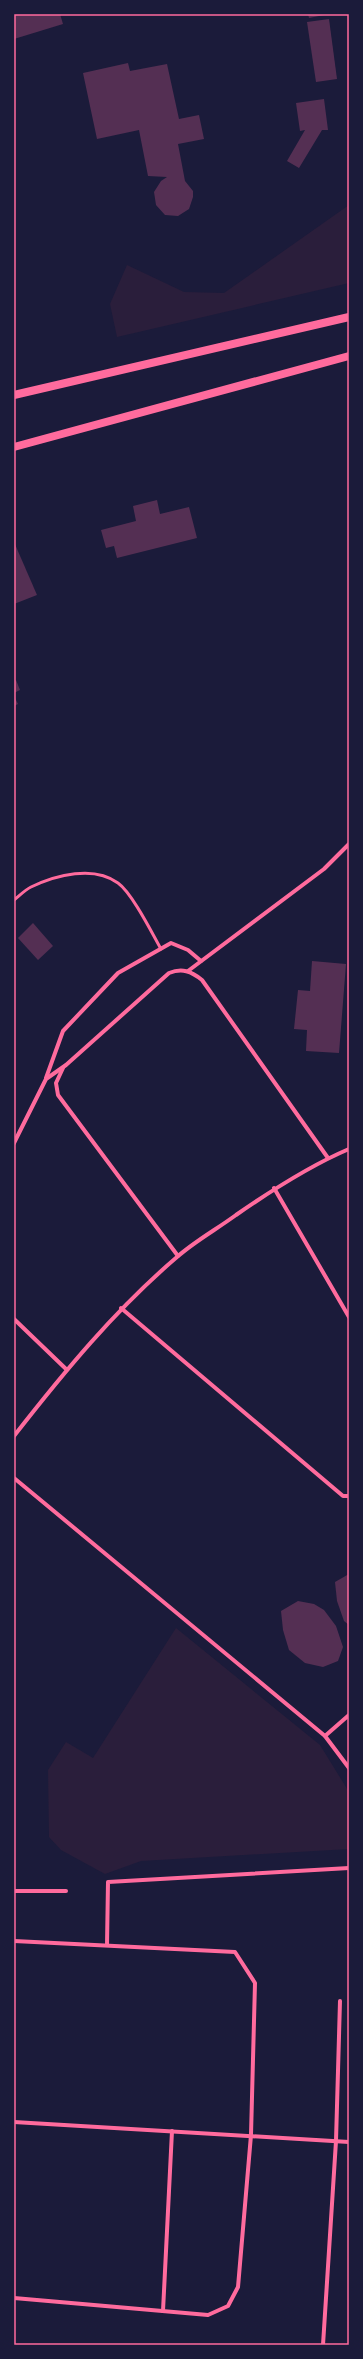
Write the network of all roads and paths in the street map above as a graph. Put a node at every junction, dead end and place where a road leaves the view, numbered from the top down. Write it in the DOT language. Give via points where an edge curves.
graph roads {
  1 [pos="349,318"];
  2 [pos="349,356"];
  3 [pos="14,395"];
  4 [pos="14,447"];
  5 [pos="349,844"];
  6 [pos="14,900"];
  7 [pos="161,949"];
  8 [pos="200,961"];
  9 [pos="188,971"];
  10 [pos="66,1065"];
  11 [pos="46,1079"];
  12 [pos="14,1143"];
  13 [pos="349,1150"];
  14 [pos="328,1158"];
  15 [pos="274,1188"];
  16 [pos="178,1256"];
  17 [pos="121,1308"];
  18 [pos="349,1317"];
  19 [pos="14,1319"];
  20 [pos="66,1369"];
  21 [pos="14,1436"];
  22 [pos="14,1478"];
  23 [pos="349,1496"];
  24 [pos="349,1715"];
  25 [pos="325,1736"];
  26 [pos="349,1768"];
  27 [pos="349,1868"];
  28 [pos="14,1891"];
  29 [pos="66,1891"];
  30 [pos="14,1941"];
  31 [pos="107,1945"];
  32 [pos="340,2000"];
  33 [pos="14,2122"];
  34 [pos="172,2131"];
  35 [pos="251,2135"];
  36 [pos="336,2141"];
  37 [pos="349,2142"];
  38 [pos="14,2298"];
  39 [pos="163,2311"];
  40 [pos="323,2345"];
  1 -- 3 [label="main road"];
  2 -- 4 [label="main road"];
  5 -- 8 [label="street" via="324,869"];
  6 -- 7 [label="lane" via="30,887 71,873 102,875 119,883"];
  7 -- 8 [label="street" via="171,944 188,950"];
  7 -- 11 [label="street" via="118,973 63,1031"];
  8 -- 9 [label="street"];
  9 -- 10 [label="street" via="177,970 169,973"];
  9 -- 14 [label="street" via="202,980"];
  10 -- 11 [label="street"];
  10 -- 16 [label="street" via="56,1083 58,1095"];
  11 -- 12 [label="street"];
  13 -- 14 [label="street"];
  14 -- 15 [label="street"];
  15 -- 16 [label="street"];
  15 -- 18 [label="street"];
  16 -- 17 [label="street"];
  17 -- 20 [label="street"];
  17 -- 23 [label="street" via="342,1496"];
  19 -- 20 [label="street"];
  20 -- 21 [label="street"];
  22 -- 25 [label="street"];
  24 -- 25 [label="street"];
  25 -- 26 [label="street"];
  27 -- 31 [label="street" via="108,1882"];
  28 -- 29 [label="street"];
  30 -- 31 [label="street"];
  31 -- 35 [label="street" via="235,1952 255,1984"];
  32 -- 36 [label="street"];
  33 -- 34 [label="street"];
  34 -- 35 [label="street"];
  34 -- 39 [label="street"];
  35 -- 36 [label="street"];
  35 -- 39 [label="street" via="238,2287 228,2306 208,2315"];
  36 -- 37 [label="street"];
  36 -- 40 [label="street"];
  38 -- 39 [label="street"];
}
